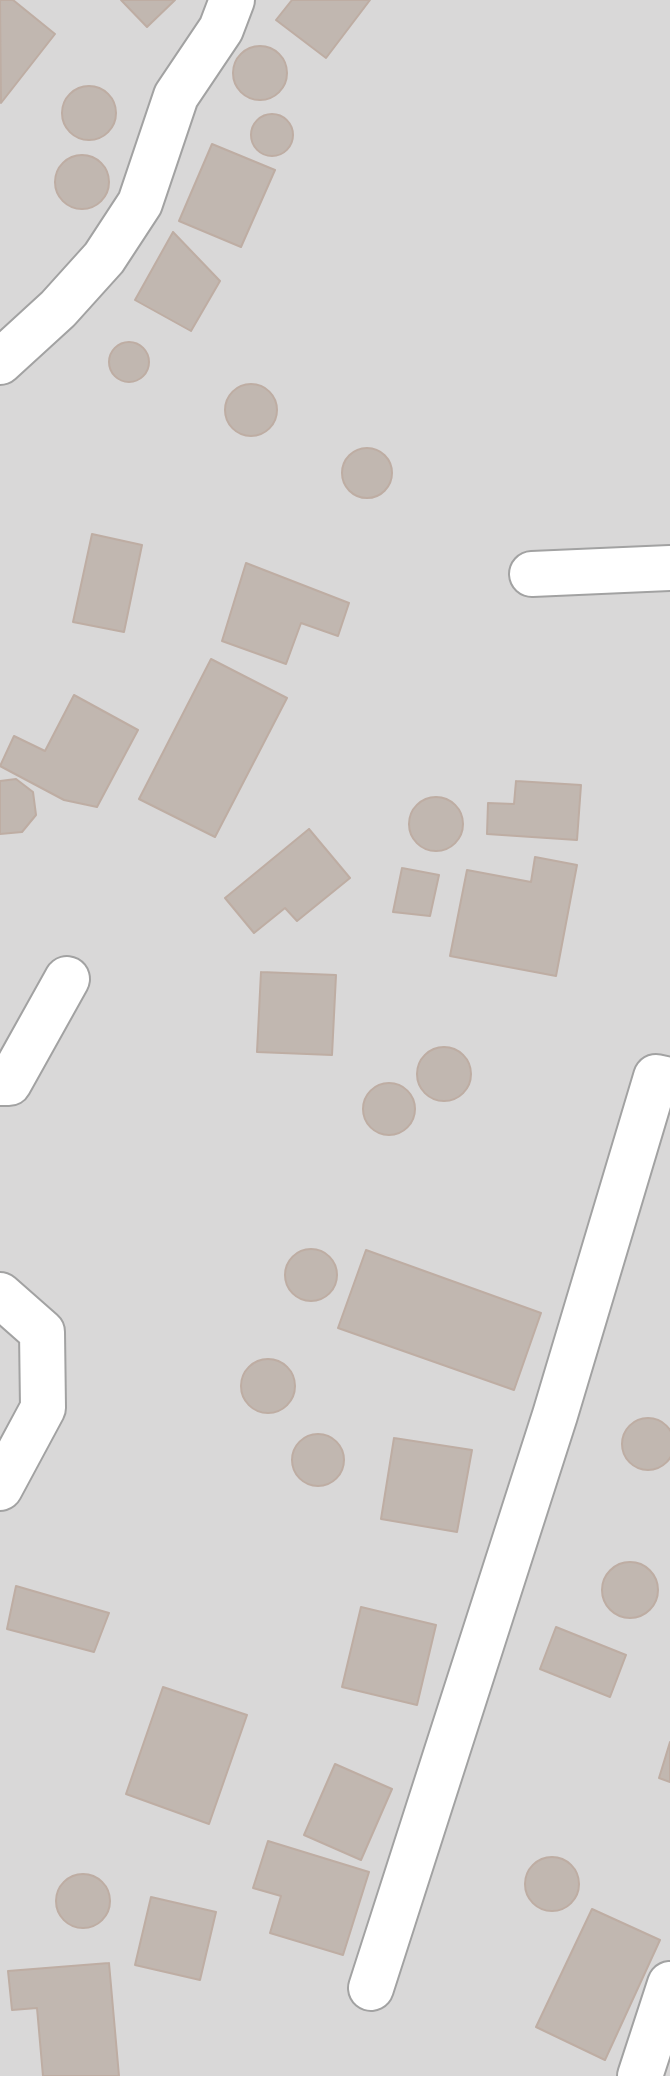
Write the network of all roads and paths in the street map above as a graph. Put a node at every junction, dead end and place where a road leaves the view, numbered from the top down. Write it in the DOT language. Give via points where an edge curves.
graph roads {
  1 [pos="232,0"];
  2 [pos="0,362"];
  3 [pos="670,568"];
  4 [pos="532,574"];
  5 [pos="67,979"];
  6 [pos="670,1080"];
  7 [pos="0,1083"];
  8 [pos="0,1295"];
  9 [pos="0,1488"];
  10 [pos="670,1984"];
  11 [pos="371,1988"];
  12 [pos="640,2076"];
  1 -- 2 [label="street" via="221,29 176,96 140,203 104,258"];
  3 -- 4 [label="street"];
  5 -- 7 [label="street" via="9,1083"];
  6 -- 11 [label="street" via="656,1077 555,1415"];
  8 -- 9 [label="street" via="42,1332 43,1408"];
  10 -- 12 [label="street"];
}
